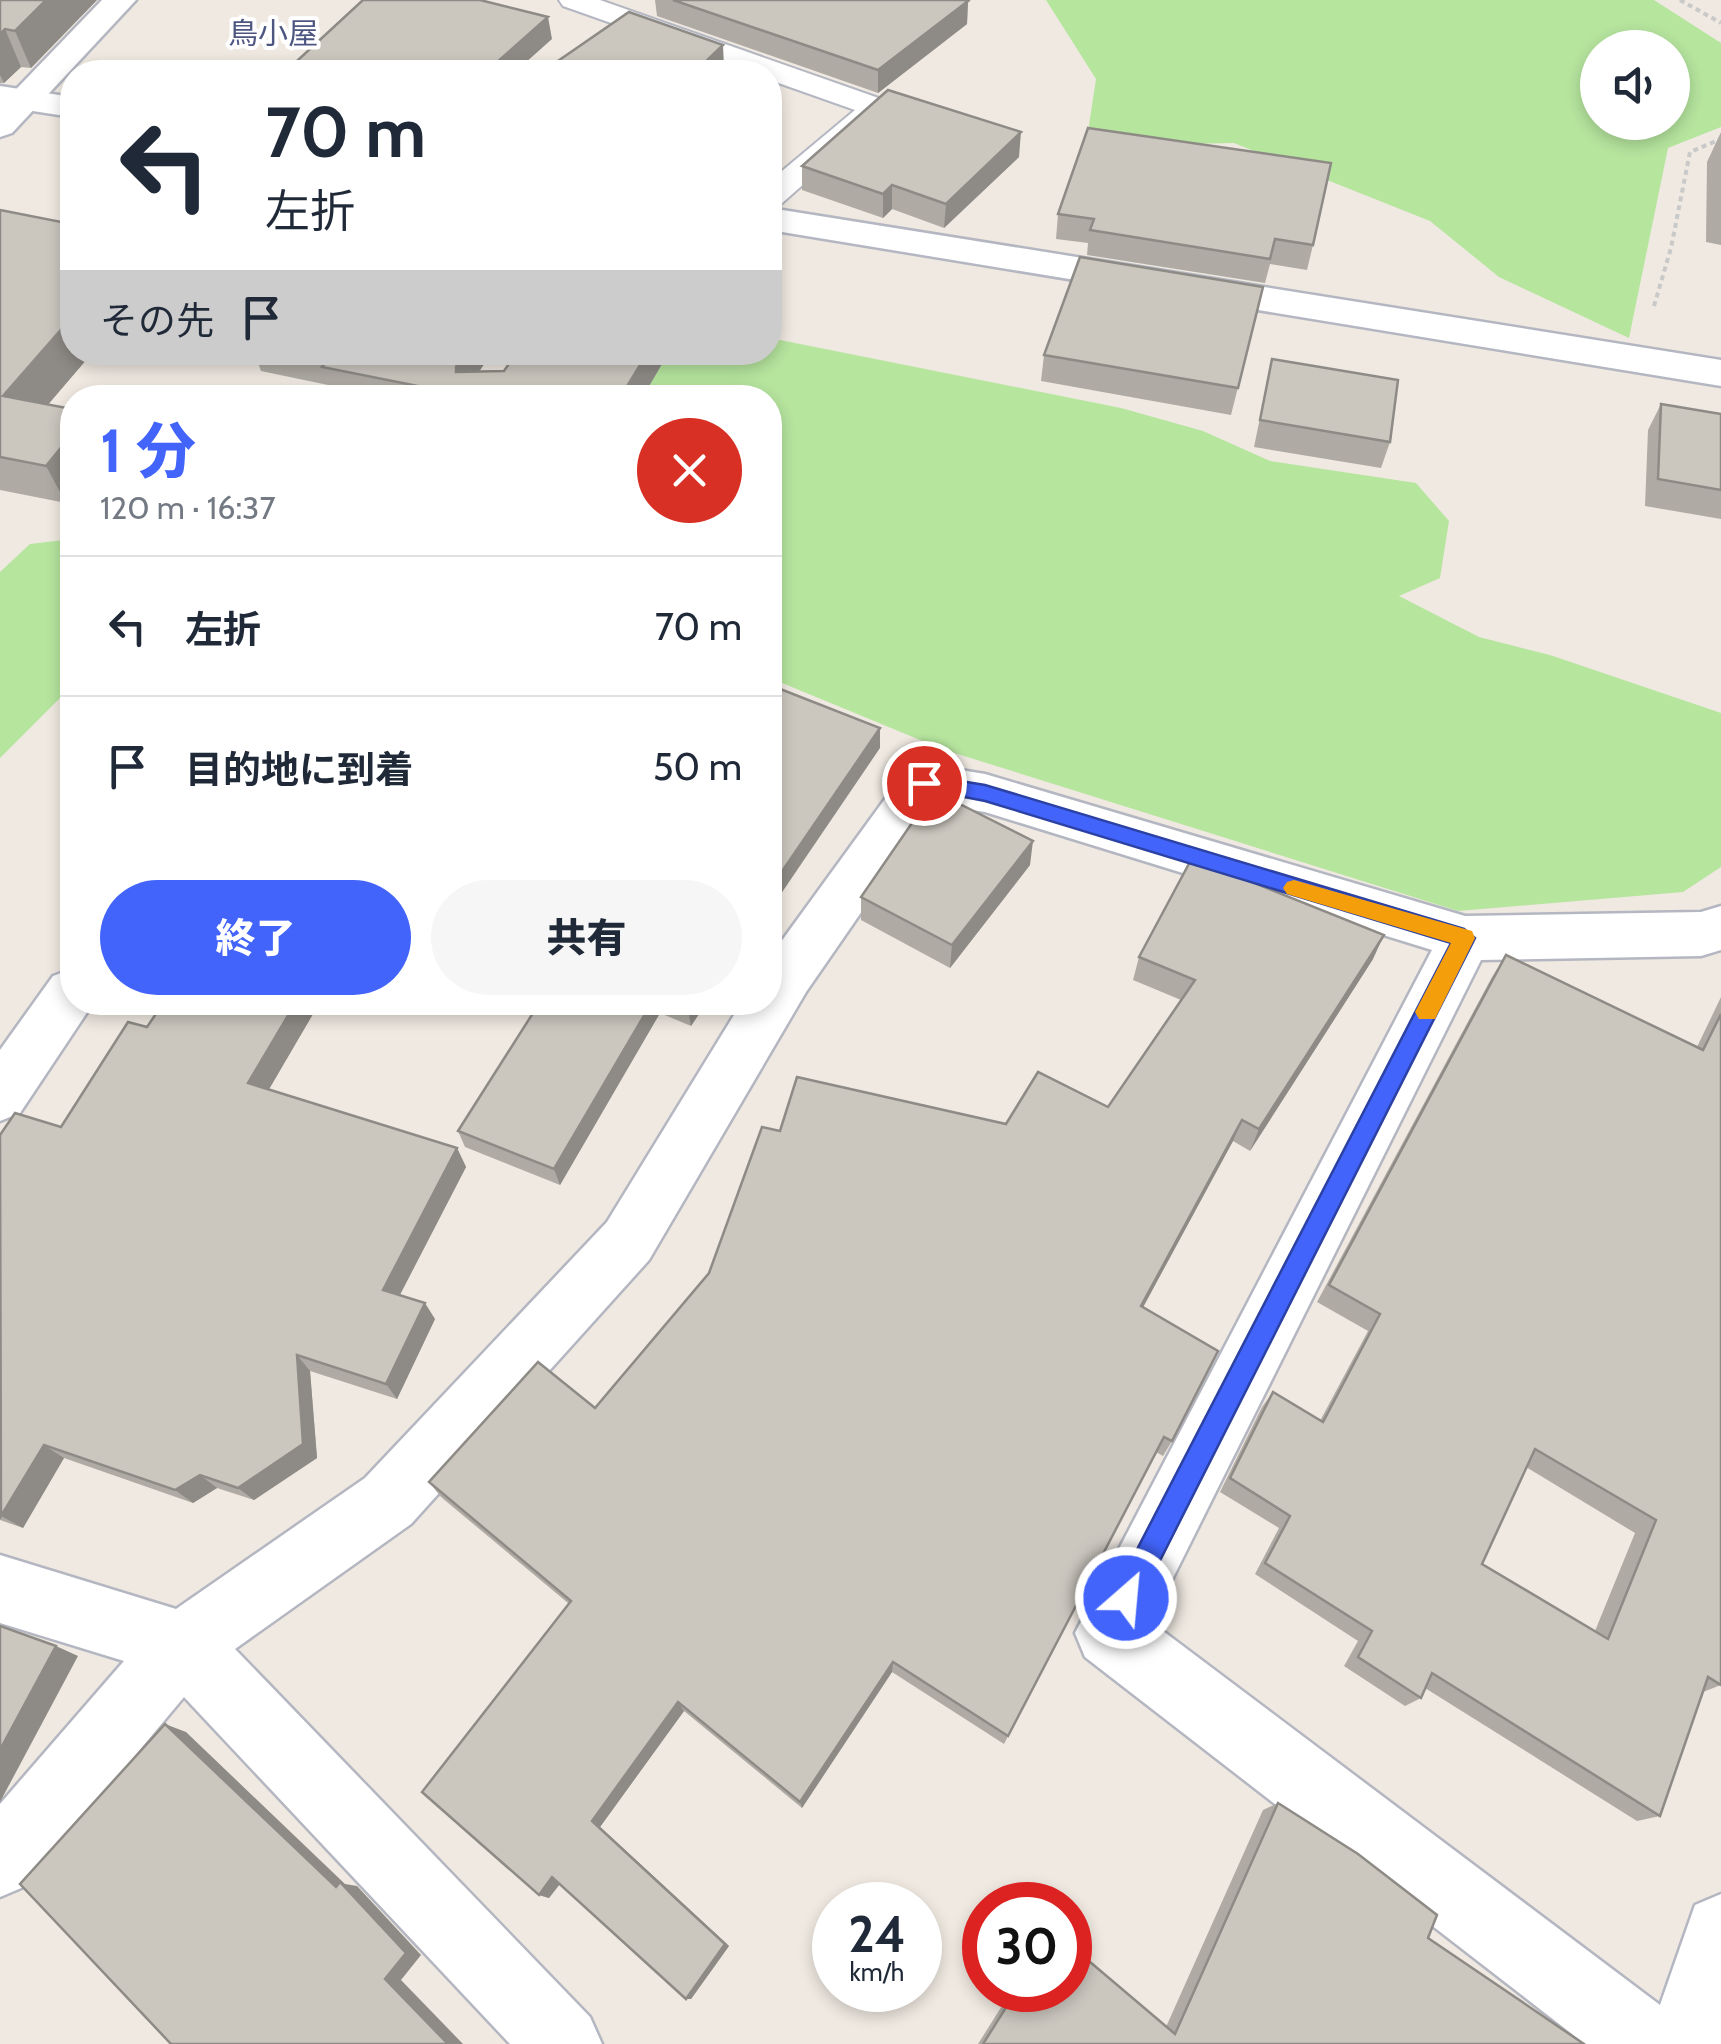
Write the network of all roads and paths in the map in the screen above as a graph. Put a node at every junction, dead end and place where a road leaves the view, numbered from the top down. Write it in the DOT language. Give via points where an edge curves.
graph roads {
  1 [pos="120,0"];
  2 [pos="573,0"];
  3 [pos="1680,0"];
  4 [pos="1721,22"];
  5 [pos="741,60"];
  6 [pos="782,74"];
  7 [pos="12,98"];
  8 [pos="60,105"];
  9 [pos="0,126"];
  10 [pos="1721,139"];
  11 [pos="782,187"];
  12 [pos="782,221"];
  13 [pos="1653,362"];
  14 [pos="1721,373"];
  15 [pos="1721,928"];
  16 [pos="1464,938"];
  17 [pos="782,984"];
  18 [pos="60,1009"];
  19 [pos="764,1015"];
  20 [pos="0,1096"];
  21 [pos="0,1589"];
  22 [pos="183,1646"];
  23 [pos="0,1860"];
  24 [pos="1721,1931"];
  25 [pos="563,2044"];
  26 [pos="1648,2044"];
  27 [pos="1687,2044"];
  1 -- 7 [label="street"];
  2 -- 5 [label="lane"];
  3 -- 4 [label="path"];
  6 -- 11 [label="lane" via="876,108"];
  7 -- 8 [label="street"];
  7 -- 9 [label="street"];
  10 -- 13 [label="path" via="1690,152 1654,299"];
  12 -- 13 [label="street"];
  13 -- 14 [label="street"];
  15 -- 16 [label="street" via="1702,934"];
  16 -- 17 [label="street" via="985,793 924,783"];
  16 -- 26 [label="street" via="1109,1633"];
  18 -- 20 [label="street"];
  19 -- 22 [label="street" via="628,1241 388,1501"];
  21 -- 22 [label="street"];
  22 -- 23 [label="street"];
  22 -- 25 [label="street"];
  24 -- 27 [label="street"];
}
